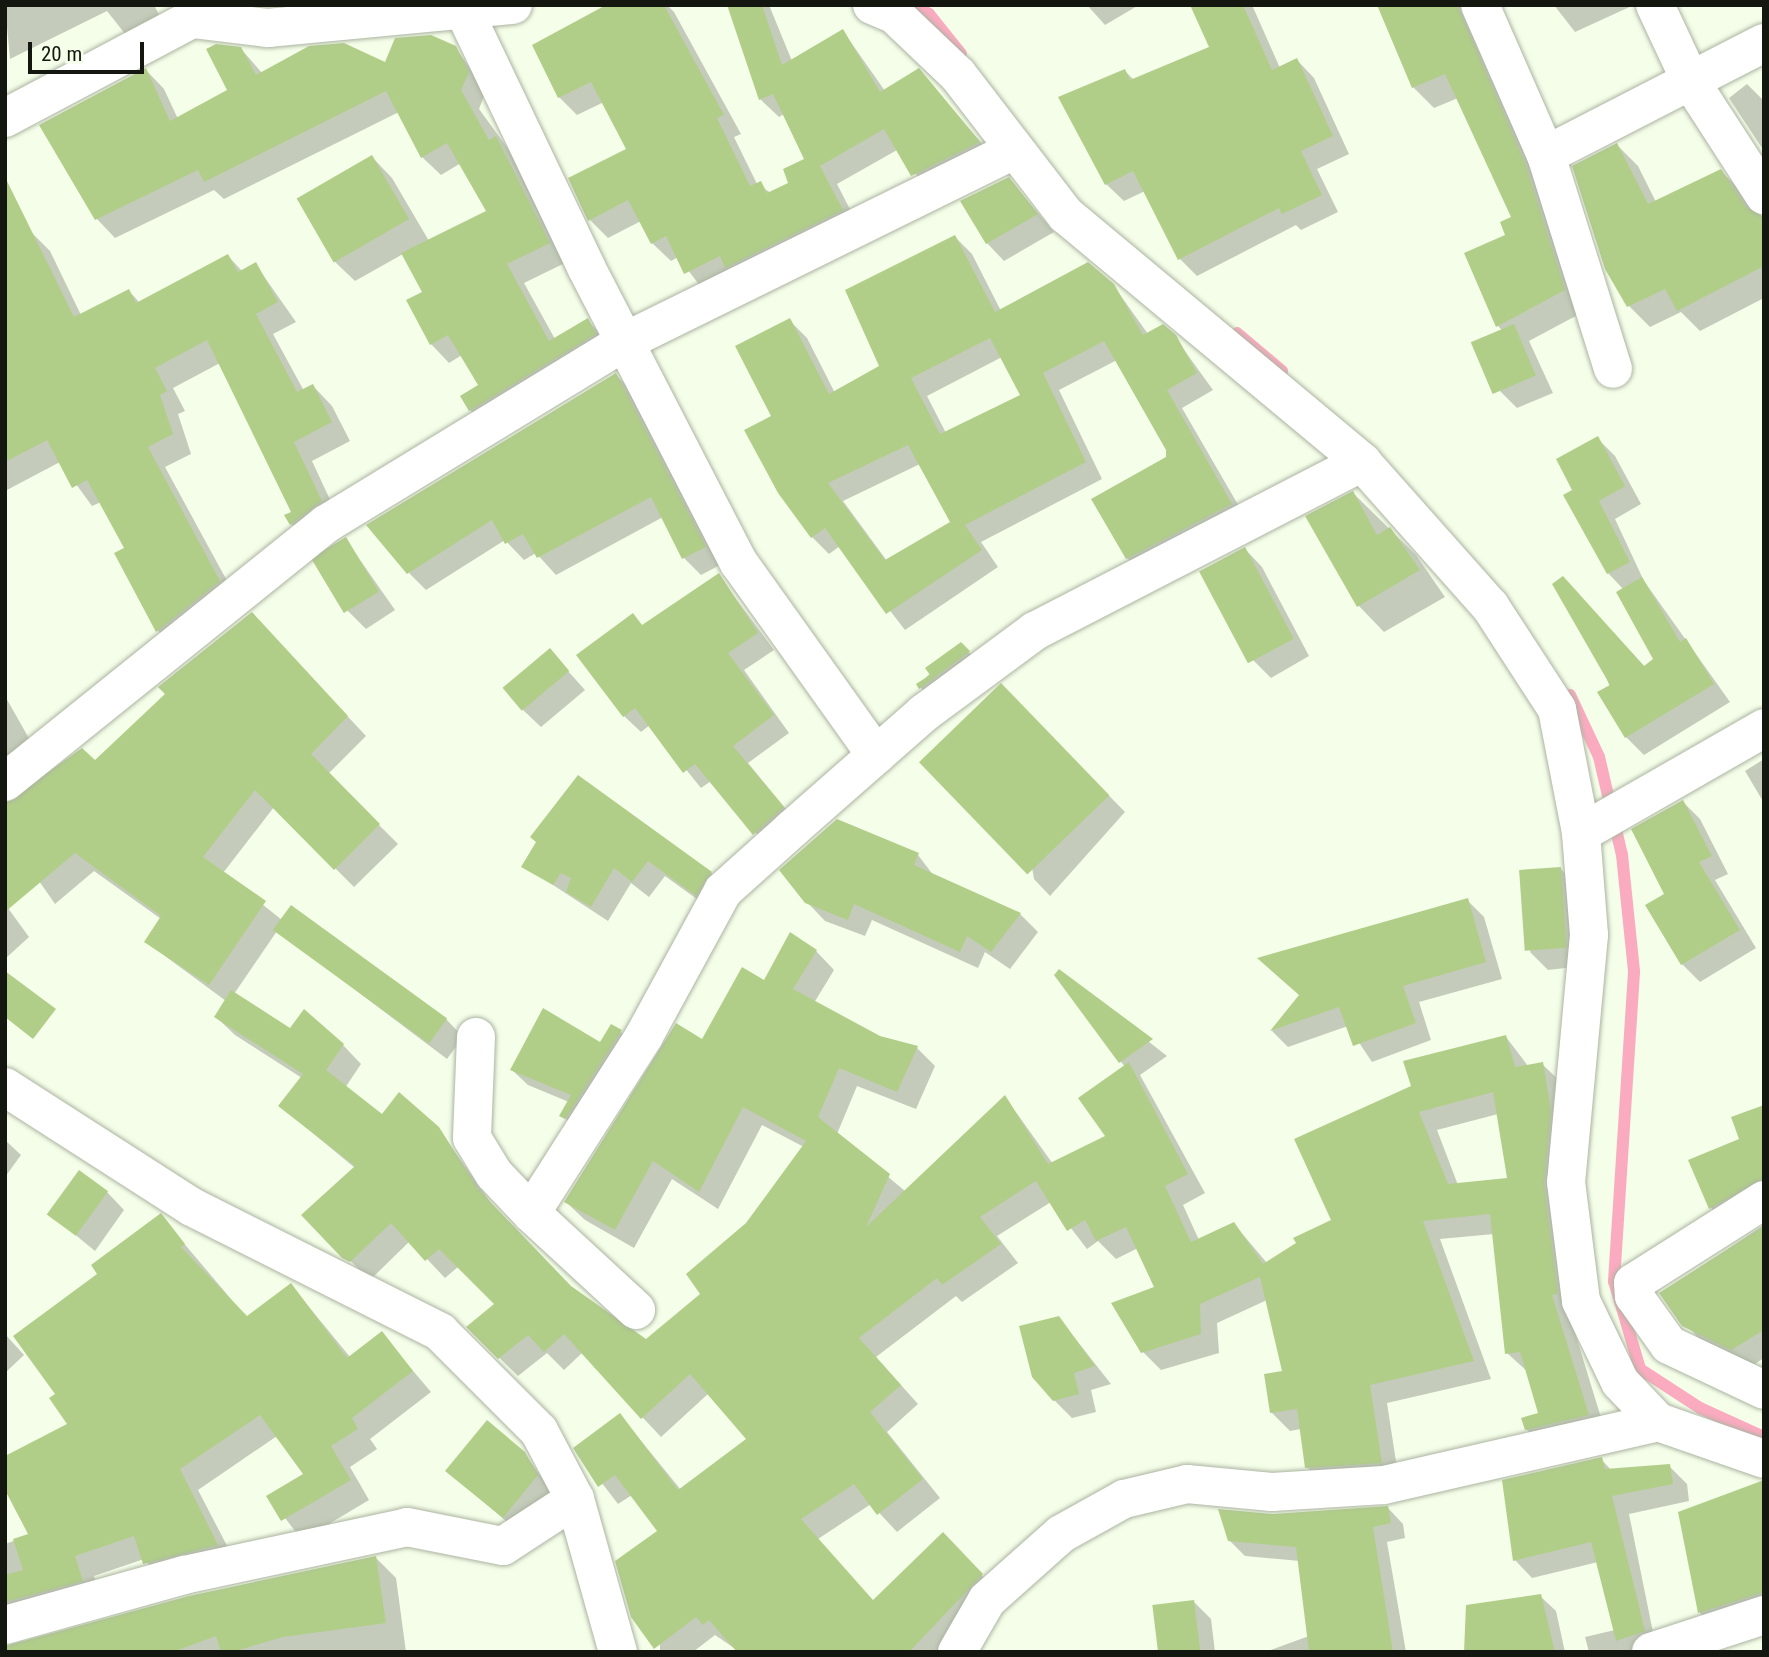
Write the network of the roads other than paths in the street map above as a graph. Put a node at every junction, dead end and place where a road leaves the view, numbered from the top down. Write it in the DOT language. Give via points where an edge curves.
graph roads {
  1 [pos="513,5"];
  2 [pos="872,5"];
  3 [pos="1480,5"];
  4 [pos="1655,5"];
  5 [pos="232,13"];
  6 [pos="465,13"];
  7 [pos="1764,43"];
  8 [pos="1690,82"];
  9 [pos="5,118"];
  10 [pos="1014,150"];
  11 [pos="1546,155"];
  12 [pos="1764,195"];
  13 [pos="624,342"];
  14 [pos="1613,369"];
  15 [pos="1362,462"];
  16 [pos="1764,728"];
  17 [pos="876,755"];
  18 [pos="5,782"];
  19 [pos="1581,833"];
  20 [pos="476,1037"];
  21 [pos="5,1087"];
  22 [pos="1764,1200"];
  23 [pos="531,1213"];
  24 [pos="636,1310"];
  25 [pos="1764,1390"];
  26 [pos="1658,1422"];
  27 [pos="1764,1459"];
  28 [pos="575,1499"];
  29 [pos="1764,1615"];
  30 [pos="5,1625"];
  31 [pos="618,1652"];
  32 [pos="957,1652"];
  33 [pos="1651,1652"];
  1 -- 6 [label="street"];
  2 -- 10 [label="street" via="895,15 958,75"];
  3 -- 11 [label="street"];
  4 -- 8 [label="street"];
  5 -- 6 [label="street" via="268,28"];
  5 -- 9 [label="street" via="192,19"];
  6 -- 13 [label="street"];
  7 -- 8 [label="street"];
  8 -- 11 [label="street"];
  8 -- 12 [label="street"];
  10 -- 13 [label="street"];
  10 -- 15 [label="street" via="1066,215"];
  11 -- 14 [label="street"];
  13 -- 17 [label="street" via="739,563"];
  13 -- 18 [label="street" via="326,524"];
  15 -- 17 [label="street" via="1035,631"];
  15 -- 19 [label="street" via="1490,606 1557,709"];
  16 -- 19 [label="street"];
  17 -- 23 [label="street" via="723,891 644,1036"];
  19 -- 26 [label="street" via="1589,935 1566,1182 1581,1301 1620,1382"];
  20 -- 23 [label="street" via="472,1139 494,1174"];
  21 -- 28 [label="street" via="192,1207 440,1332 539,1431"];
  22 -- 25 [label="street" via="1633,1283 1634,1296 1669,1345"];
  23 -- 24 [label="street"];
  26 -- 27 [label="street"];
  26 -- 32 [label="street" via="1384,1485 1272,1492 1187,1484 1124,1499 1061,1534 987,1600"];
  28 -- 30 [label="street" via="503,1546 407,1527 184,1575"];
  28 -- 31 [label="street"];
  29 -- 33 [label="street"];
}
